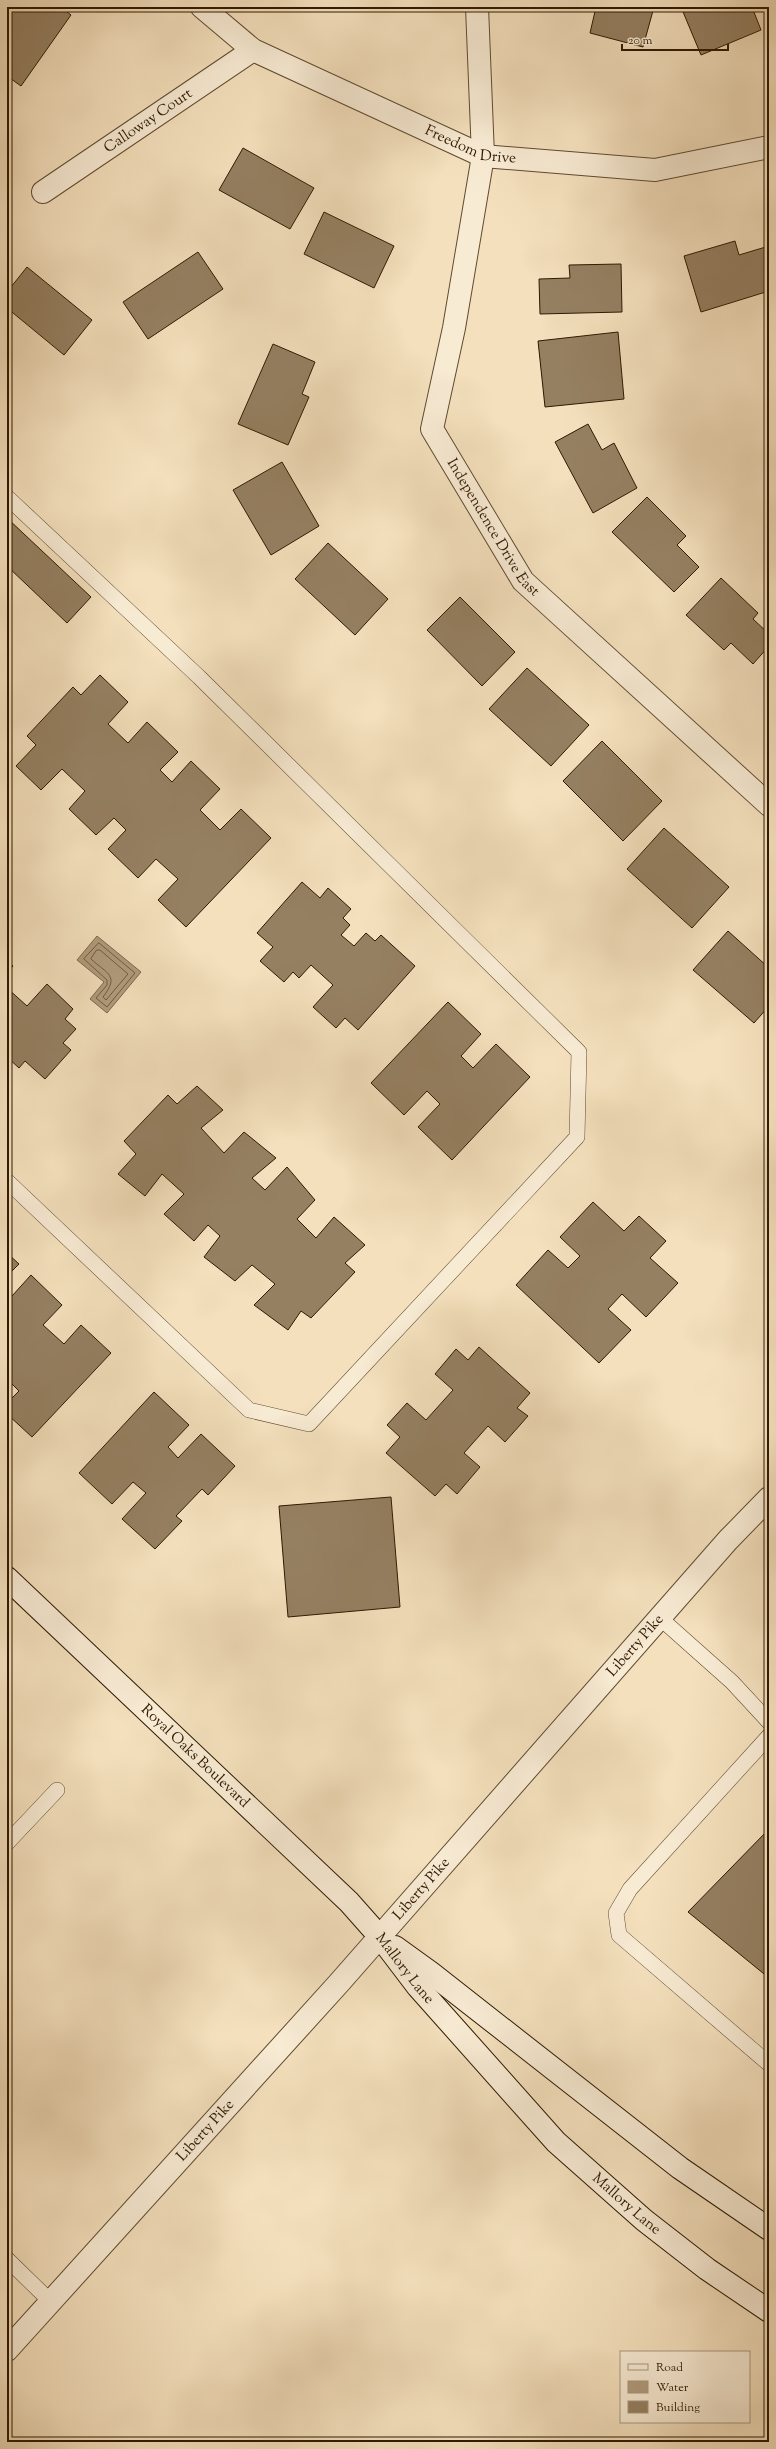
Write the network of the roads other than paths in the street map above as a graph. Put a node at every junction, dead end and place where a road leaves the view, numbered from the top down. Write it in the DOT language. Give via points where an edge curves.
graph roads {
  1 [pos="202,7"];
  2 [pos="478,7"];
  3 [pos="253,50"];
  4 [pos="769,147"];
  5 [pos="483,156"];
  6 [pos="44,192"];
  7 [pos="7,497"];
  8 [pos="769,805"];
  9 [pos="7,1182"];
  10 [pos="769,1498"];
  11 [pos="7,1578"];
  12 [pos="660,1618"];
  13 [pos="769,1722"];
  14 [pos="769,1736"];
  15 [pos="57,1790"];
  16 [pos="7,1843"];
  17 [pos="380,1937"];
  18 [pos="769,2064"];
  19 [pos="769,2229"];
  20 [pos="7,2259"];
  21 [pos="50,2301"];
  22 [pos="769,2311"];
  23 [pos="7,2350"];
  1 -- 3 [label="street, Freedom Drive"];
  2 -- 5 [label="street, Independence Drive East"];
  3 -- 5 [label="street, Freedom Drive"];
  3 -- 6 [label="street, Calloway Court"];
  4 -- 5 [label="street, Freedom Drive" via="655,170"];
  5 -- 8 [label="street, Independence Drive East" via="454,328 432,429 523,581"];
  7 -- 9 [label="lane" via="199,677 579,1052 578,1137 309,1424 249,1410"];
  10 -- 12 [label="street, Liberty Pike" via="728,1540"];
  11 -- 17 [label="street, Royal Oaks Boulevard" via="349,1902"];
  12 -- 13 [label="lane" via="732,1682"];
  12 -- 17 [label="street, Liberty Pike"];
  14 -- 18 [label="lane" via="630,1889 616,1913 619,1935"];
  15 -- 16 [label="lane"];
  17 -- 19 [label="street, Mallory Lane" via="431,1973 680,2168"];
  17 -- 21 [label="street, Liberty Pike"];
  17 -- 22 [label="street, Mallory Lane" via="418,1987 556,2142 644,2220 707,2269"];
  20 -- 21 [label="lane"];
  21 -- 23 [label="street, Liberty Pike"];
}
